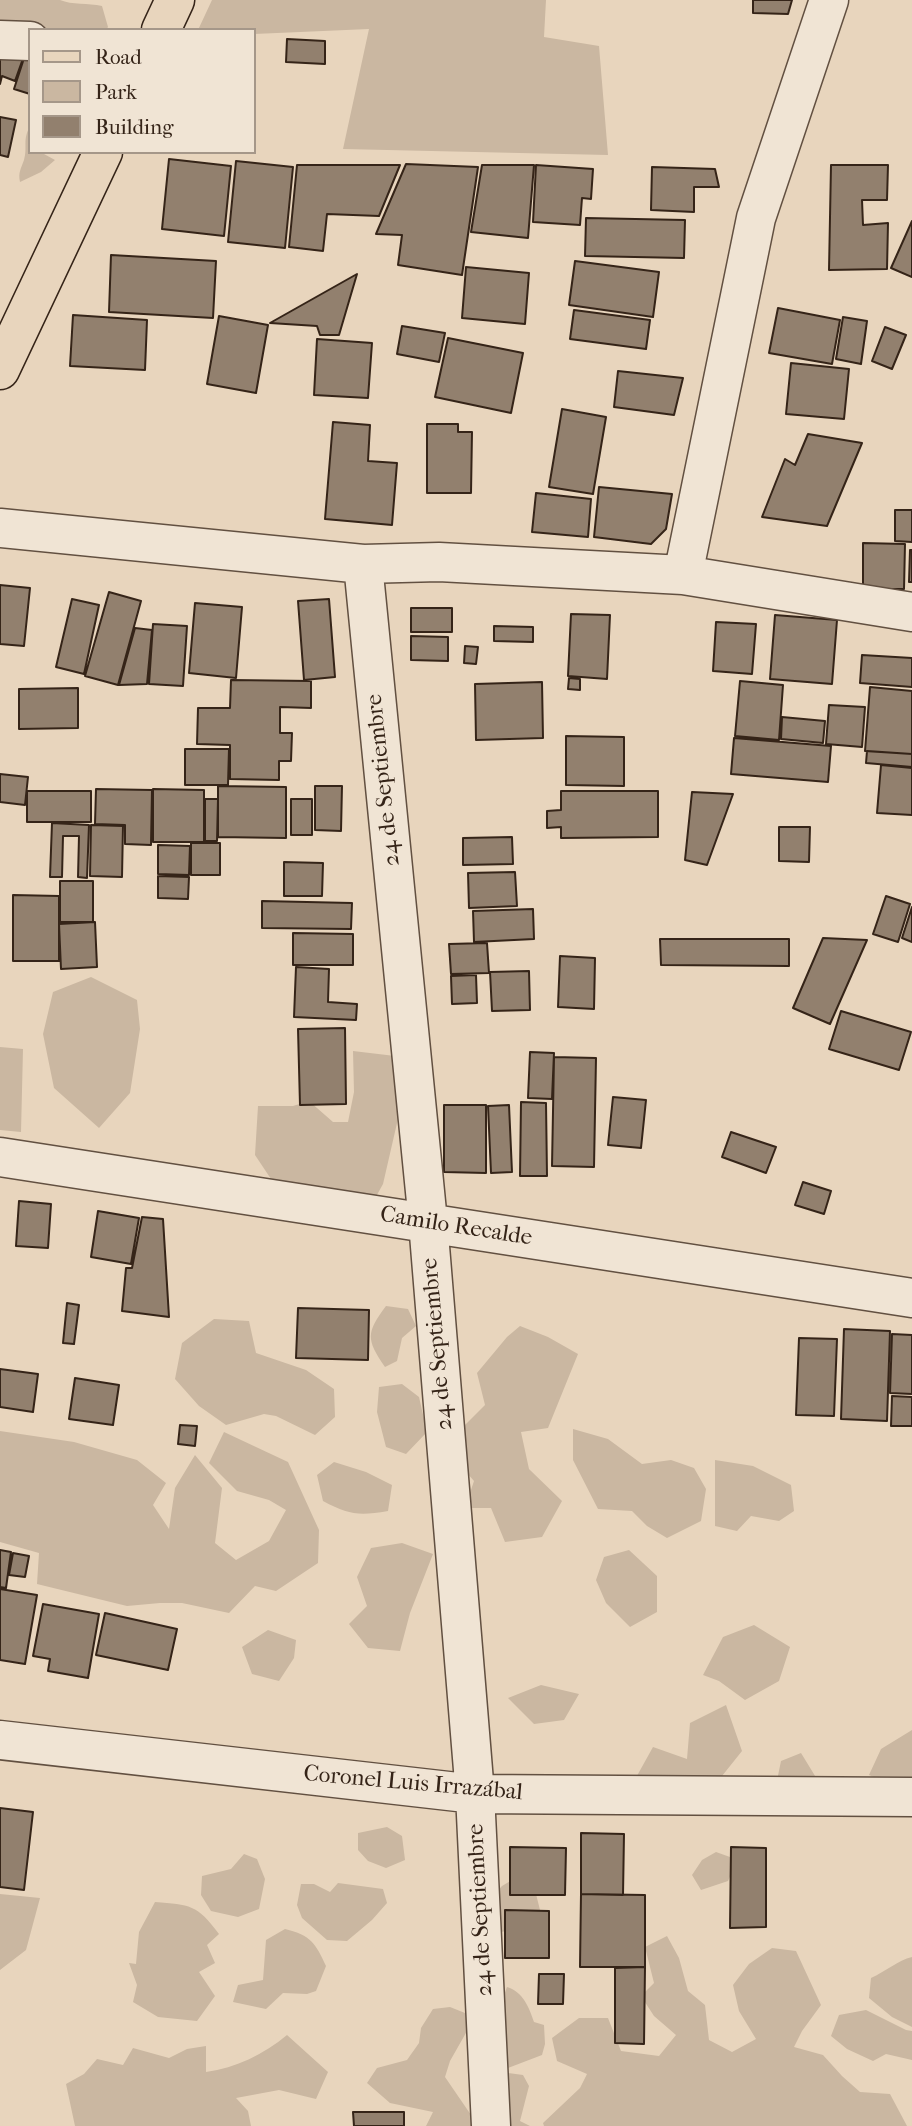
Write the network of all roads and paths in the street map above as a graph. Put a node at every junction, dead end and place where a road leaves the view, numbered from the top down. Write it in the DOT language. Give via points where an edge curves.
graph roads {
  1 [pos="175,0"];
  2 [pos="829,0"];
  3 [pos="162,28"];
  4 [pos="0,40"];
  5 [pos="28,41"];
  6 [pos="102,154"];
  7 [pos="0,370"];
  8 [pos="0,528"];
  9 [pos="363,564"];
  10 [pos="683,575"];
  11 [pos="912,612"];
  12 [pos="0,1157"];
  13 [pos="428,1222"];
  14 [pos="912,1298"];
  15 [pos="0,1740"];
  16 [pos="475,1794"];
  17 [pos="912,1797"];
  18 [pos="491,2126"];
  1 -- 3 [label="main road"];
  2 -- 10 [label="street" via="756,218"];
  4 -- 5 [label="street"];
  6 -- 7 [label="main road"];
  8 -- 9 [label="street"];
  9 -- 10 [label="street" via="439,562"];
  9 -- 13 [label="street, 24 de Septiembre"];
  10 -- 11 [label="street"];
  12 -- 13 [label="street, Camilo Recalde"];
  13 -- 14 [label="street, Camilo Recalde"];
  13 -- 16 [label="street, 24 de Septiembre"];
  15 -- 16 [label="street, Coronel Luis Irrazábal"];
  16 -- 17 [label="street, Coronel Luis Irrazábal"];
  16 -- 18 [label="street, 24 de Septiembre"];
}
